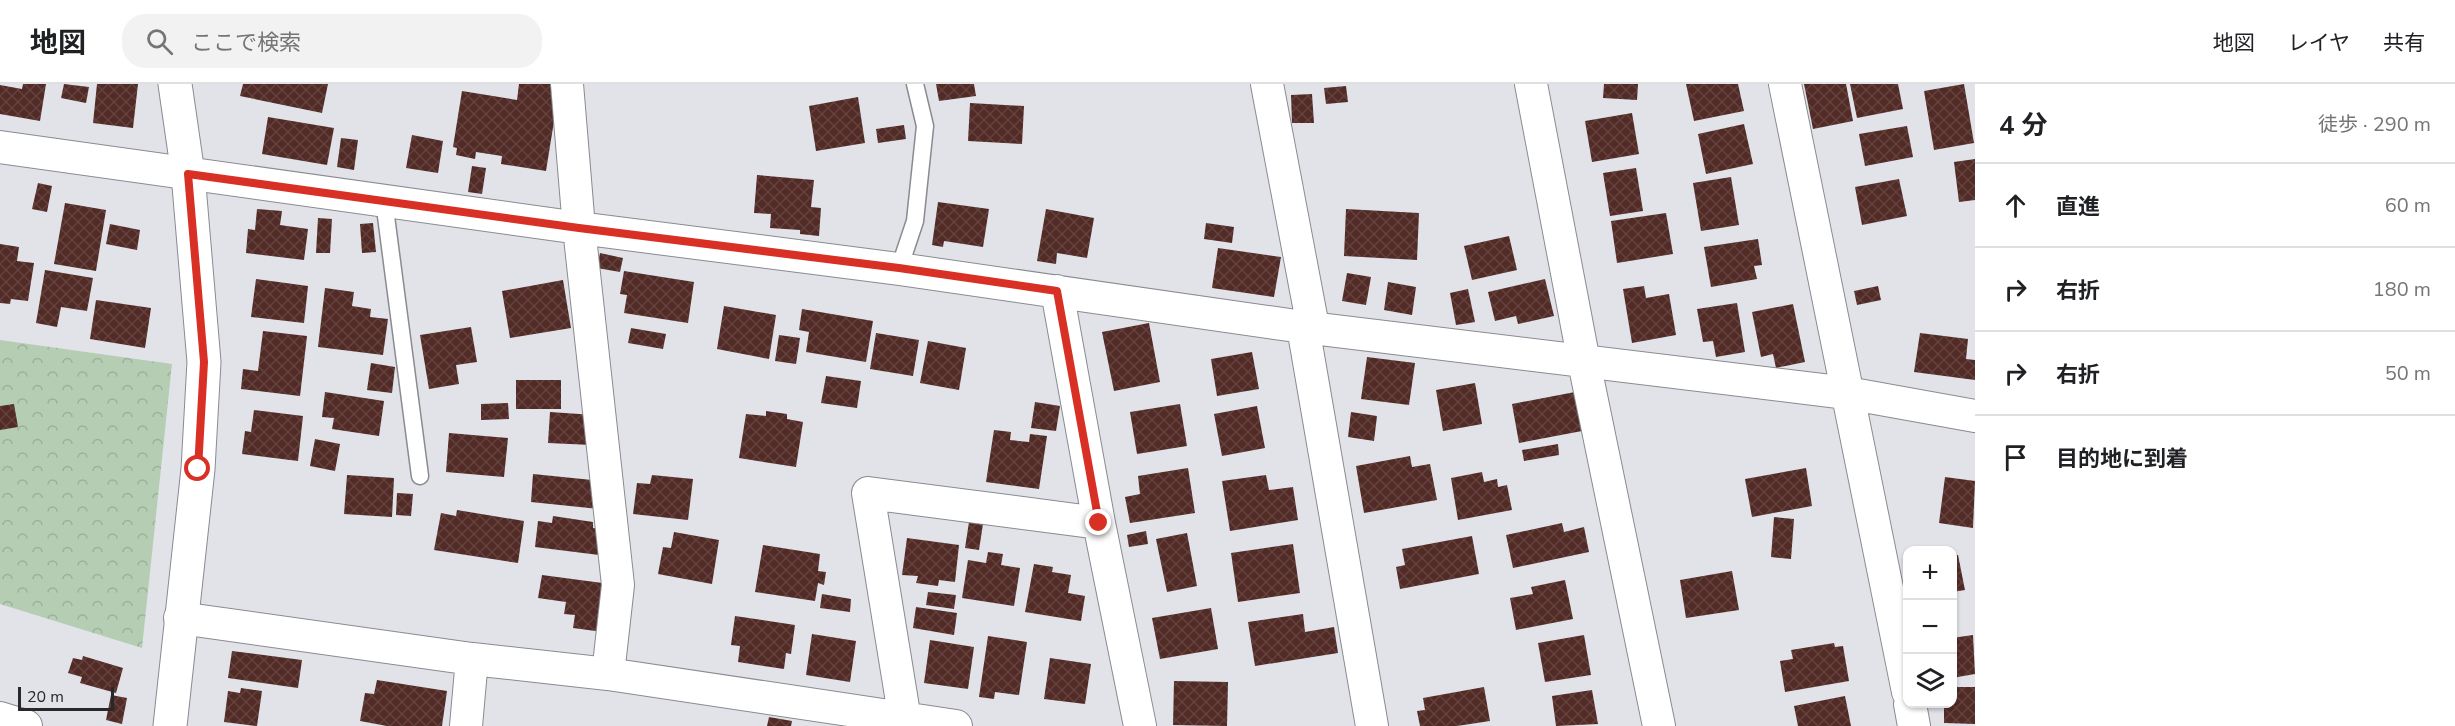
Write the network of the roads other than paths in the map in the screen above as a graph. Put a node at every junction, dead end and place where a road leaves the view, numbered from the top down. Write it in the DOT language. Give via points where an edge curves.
graph roads {
  1 [pos="175,84"];
  2 [pos="567,84"];
  3 [pos="915,84"];
  4 [pos="1267,84"];
  5 [pos="1531,84"];
  6 [pos="1785,84"];
  7 [pos="0,147"];
  8 [pos="188,174"];
  9 [pos="384,201"];
  10 [pos="579,228"];
  11 [pos="899,268"];
  12 [pos="1057,291"];
  13 [pos="1308,327"];
  14 [pos="1584,362"];
  15 [pos="1847,393"];
  16 [pos="1975,416"];
  17 [pos="420,476"];
  18 [pos="1099,523"];
  19 [pos="180,618"];
  20 [pos="472,658"];
  21 [pos="1903,667"];
  22 [pos="608,674"];
  23 [pos="1911,708"];
  24 [pos="0,718"];
  25 [pos="905,723"];
  26 [pos="26,726"];
  27 [pos="170,726"];
  28 [pos="466,726"];
  29 [pos="956,726"];
  30 [pos="1140,726"];
  31 [pos="1372,726"];
  32 [pos="1659,726"];
  33 [pos="1914,726"];
  1 -- 8 [label="street"];
  2 -- 10 [label="street"];
  3 -- 11 [label="lane" via="925,126 915,221"];
  4 -- 13 [label="street"];
  5 -- 14 [label="street"];
  6 -- 15 [label="street"];
  7 -- 8 [label="street"];
  8 -- 9 [label="street"];
  8 -- 19 [label="street" via="204,362 198,469"];
  9 -- 10 [label="street"];
  9 -- 17 [label="lane"];
  10 -- 11 [label="street"];
  10 -- 22 [label="street" via="618,585"];
  11 -- 12 [label="street"];
  12 -- 13 [label="street"];
  12 -- 18 [label="street"];
  13 -- 14 [label="street"];
  13 -- 31 [label="street"];
  14 -- 15 [label="street"];
  14 -- 32 [label="street"];
  15 -- 16 [label="street"];
  15 -- 21 [label="street"];
  18 -- 25 [label="street" via="868,493"];
  18 -- 30 [label="street"];
  19 -- 20 [label="street"];
  19 -- 27 [label="street"];
  20 -- 22 [label="street"];
  20 -- 28 [label="street"];
  22 -- 25 [label="street"];
  23 -- 33 [label="street"];
  24 -- 26 [label="street"];
  25 -- 29 [label="street"];
}
